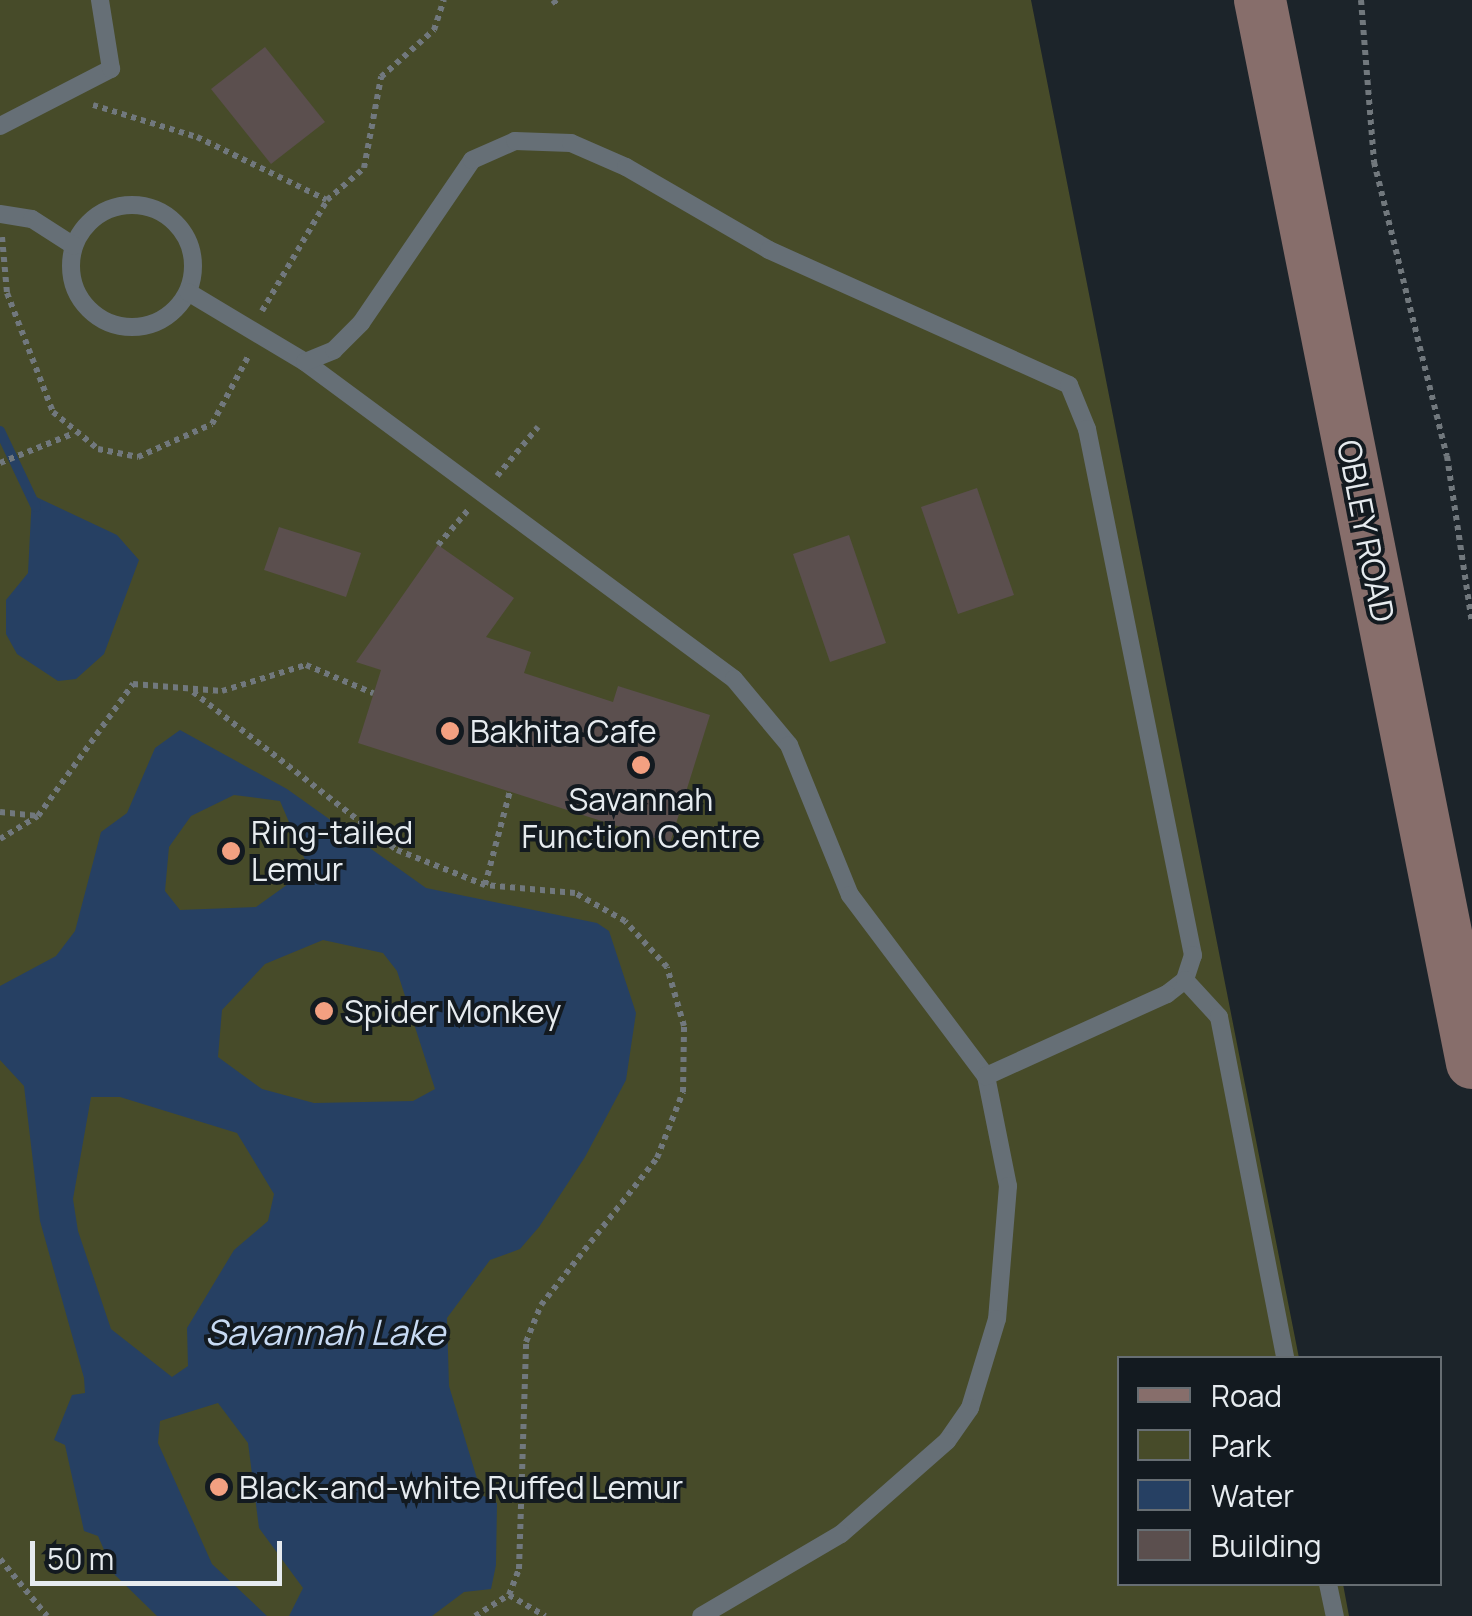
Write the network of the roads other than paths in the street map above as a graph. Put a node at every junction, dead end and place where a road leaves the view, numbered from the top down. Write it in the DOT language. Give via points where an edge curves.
graph roads {
  1 [pos="100,0"];
  2 [pos="1260,0"];
  3 [pos="0,126"];
  4 [pos="0,214"];
  5 [pos="74,246"];
  6 [pos="188,292"];
  7 [pos="305,362"];
  8 [pos="1185,980"];
  9 [pos="1472,1062"];
  10 [pos="986,1076"];
  11 [pos="1285,1356"];
  12 [pos="1328,1586"];
  13 [pos="701,1616"];
  14 [pos="1335,1616"];
  1 -- 3 [label="lane" via="110,69"];
  2 -- 9 [label="street, OBLEY ROAD"];
  4 -- 5 [label="lane" via="32,219"];
  5 -- 6 [label="lane" via="74,286 100,318 140,327"];
  5 -- 6 [label="lane" via="110,209 159,210 192,254"];
  6 -- 7 [label="lane"];
  7 -- 8 [label="lane" via="334,350 361,323 472,160 515,140 571,142 626,166 769,250 1069,385 1087,429 1189,936"];
  7 -- 10 [label="lane" via="734,679 789,745 850,895"];
  8 -- 10 [label="lane"];
  8 -- 11 [label="lane" via="1219,1016"];
  10 -- 13 [label="lane" via="1008,1186 1002,1254 986,1367 947,1441 841,1534"];
  12 -- 14 [label="lane"];
}
